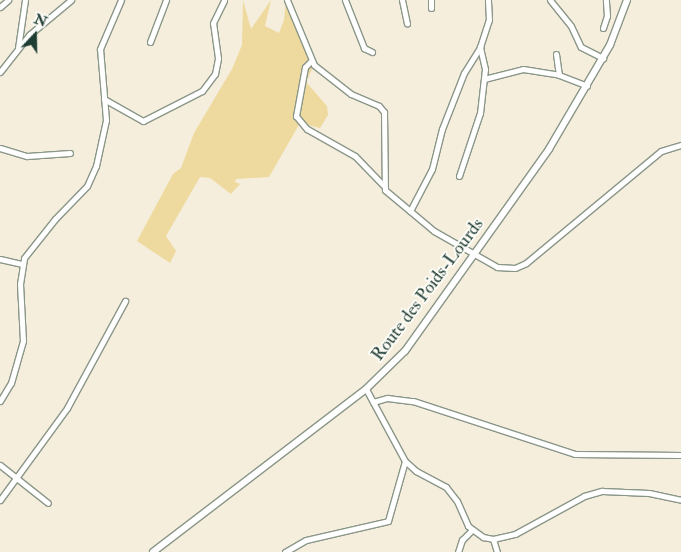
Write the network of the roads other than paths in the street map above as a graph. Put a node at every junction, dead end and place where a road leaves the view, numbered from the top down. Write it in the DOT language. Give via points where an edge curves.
graph roads {
  1 [pos="8,0"];
  2 [pos="26,0"];
  3 [pos="71,0"];
  4 [pos="121,0"];
  5 [pos="166,0"];
  6 [pos="224,0"];
  7 [pos="287,0"];
  8 [pos="345,0"];
  9 [pos="402,0"];
  10 [pos="431,0"];
  11 [pos="488,0"];
  12 [pos="550,0"];
  13 [pos="606,0"];
  14 [pos="627,0"];
  15 [pos="0,7"];
  16 [pos="431,8"];
  17 [pos="407,23"];
  18 [pos="603,28"];
  19 [pos="150,42"];
  20 [pos="480,47"];
  21 [pos="18,48"];
  22 [pos="372,52"];
  23 [pos="556,54"];
  24 [pos="603,58"];
  25 [pos="311,61"];
  26 [pos="0,72"];
  27 [pos="558,75"];
  28 [pos="484,79"];
  29 [pos="587,86"];
  30 [pos="104,99"];
  31 [pos="681,145"];
  32 [pos="0,148"];
  33 [pos="70,153"];
  34 [pos="459,176"];
  35 [pos="383,186"];
  36 [pos="410,211"];
  37 [pos="476,255"];
  38 [pos="0,259"];
  39 [pos="22,264"];
  40 [pos="125,301"];
  41 [pos="366,389"];
  42 [pos="0,401"];
  43 [pos="373,402"];
  44 [pos="681,455"];
  45 [pos="404,461"];
  46 [pos="0,465"];
  47 [pos="17,476"];
  48 [pos="0,500"];
  49 [pos="681,500"];
  50 [pos="48,503"];
  51 [pos="472,530"];
  52 [pos="493,539"];
  53 [pos="153,552"];
  54 [pos="285,552"];
  55 [pos="458,552"];
  56 [pos="497,552"];
  1 -- 15 [label="street"];
  2 -- 21 [label="street"];
  3 -- 21 [label="street"];
  4 -- 30 [label="street" via="100,49"];
  5 -- 19 [label="street"];
  6 -- 30 [label="street" via="214,23 218,58 214,74 202,91 143,121"];
  7 -- 25 [label="street"];
  8 -- 22 [label="street" via="364,48"];
  9 -- 17 [label="street"];
  10 -- 16 [label="street"];
  11 -- 20 [label="street" via="489,20"];
  12 -- 24 [label="street" via="571,26 581,47"];
  13 -- 18 [label="street" via="607,17"];
  14 -- 24 [label="street, Route des Poids-Lourds"];
  20 -- 28 [label="street" via="486,63"];
  20 -- 36 [label="street" via="464,73 442,129 432,169"];
  21 -- 26 [label="street"];
  23 -- 27 [label="street"];
  24 -- 29 [label="street, Route des Poids-Lourds"];
  25 -- 35 [label="street" via="351,94 379,106 384,112"];
  25 -- 35 [label="street" via="305,67 296,116 307,129 355,156"];
  27 -- 28 [label="street" via="522,69"];
  27 -- 29 [label="street"];
  28 -- 34 [label="street" via="480,114"];
  29 -- 37 [label="street, Route des Poids-Lourds" via="539,165"];
  30 -- 39 [label="street" via="105,123 96,166 88,183 32,245"];
  31 -- 37 [label="street" via="661,151 578,223 521,266 500,268"];
  32 -- 33 [label="street" via="27,156"];
  35 -- 36 [label="street"];
  36 -- 37 [label="street" via="441,236"];
  37 -- 41 [label="street, Route des Poids-Lourds" via="405,351"];
  38 -- 39 [label="street"];
  39 -- 42 [label="street" via="23,341 11,383"];
  40 -- 47 [label="street" via="78,392"];
  41 -- 43 [label="street"];
  41 -- 53 [label="street, Route des Poids-Lourds"];
  43 -- 44 [label="street" via="387,398 413,401 575,454"];
  43 -- 45 [label="street"];
  45 -- 51 [label="street" via="446,487"];
  45 -- 54 [label="street" via="388,521 306,540"];
  46 -- 47 [label="street"];
  47 -- 48 [label="street"];
  47 -- 50 [label="street"];
  49 -- 52 [label="street" via="649,493 602,491 584,496 514,534"];
  51 -- 52 [label="street"];
  51 -- 55 [label="street" via="462,540"];
  52 -- 56 [label="street"];
}
